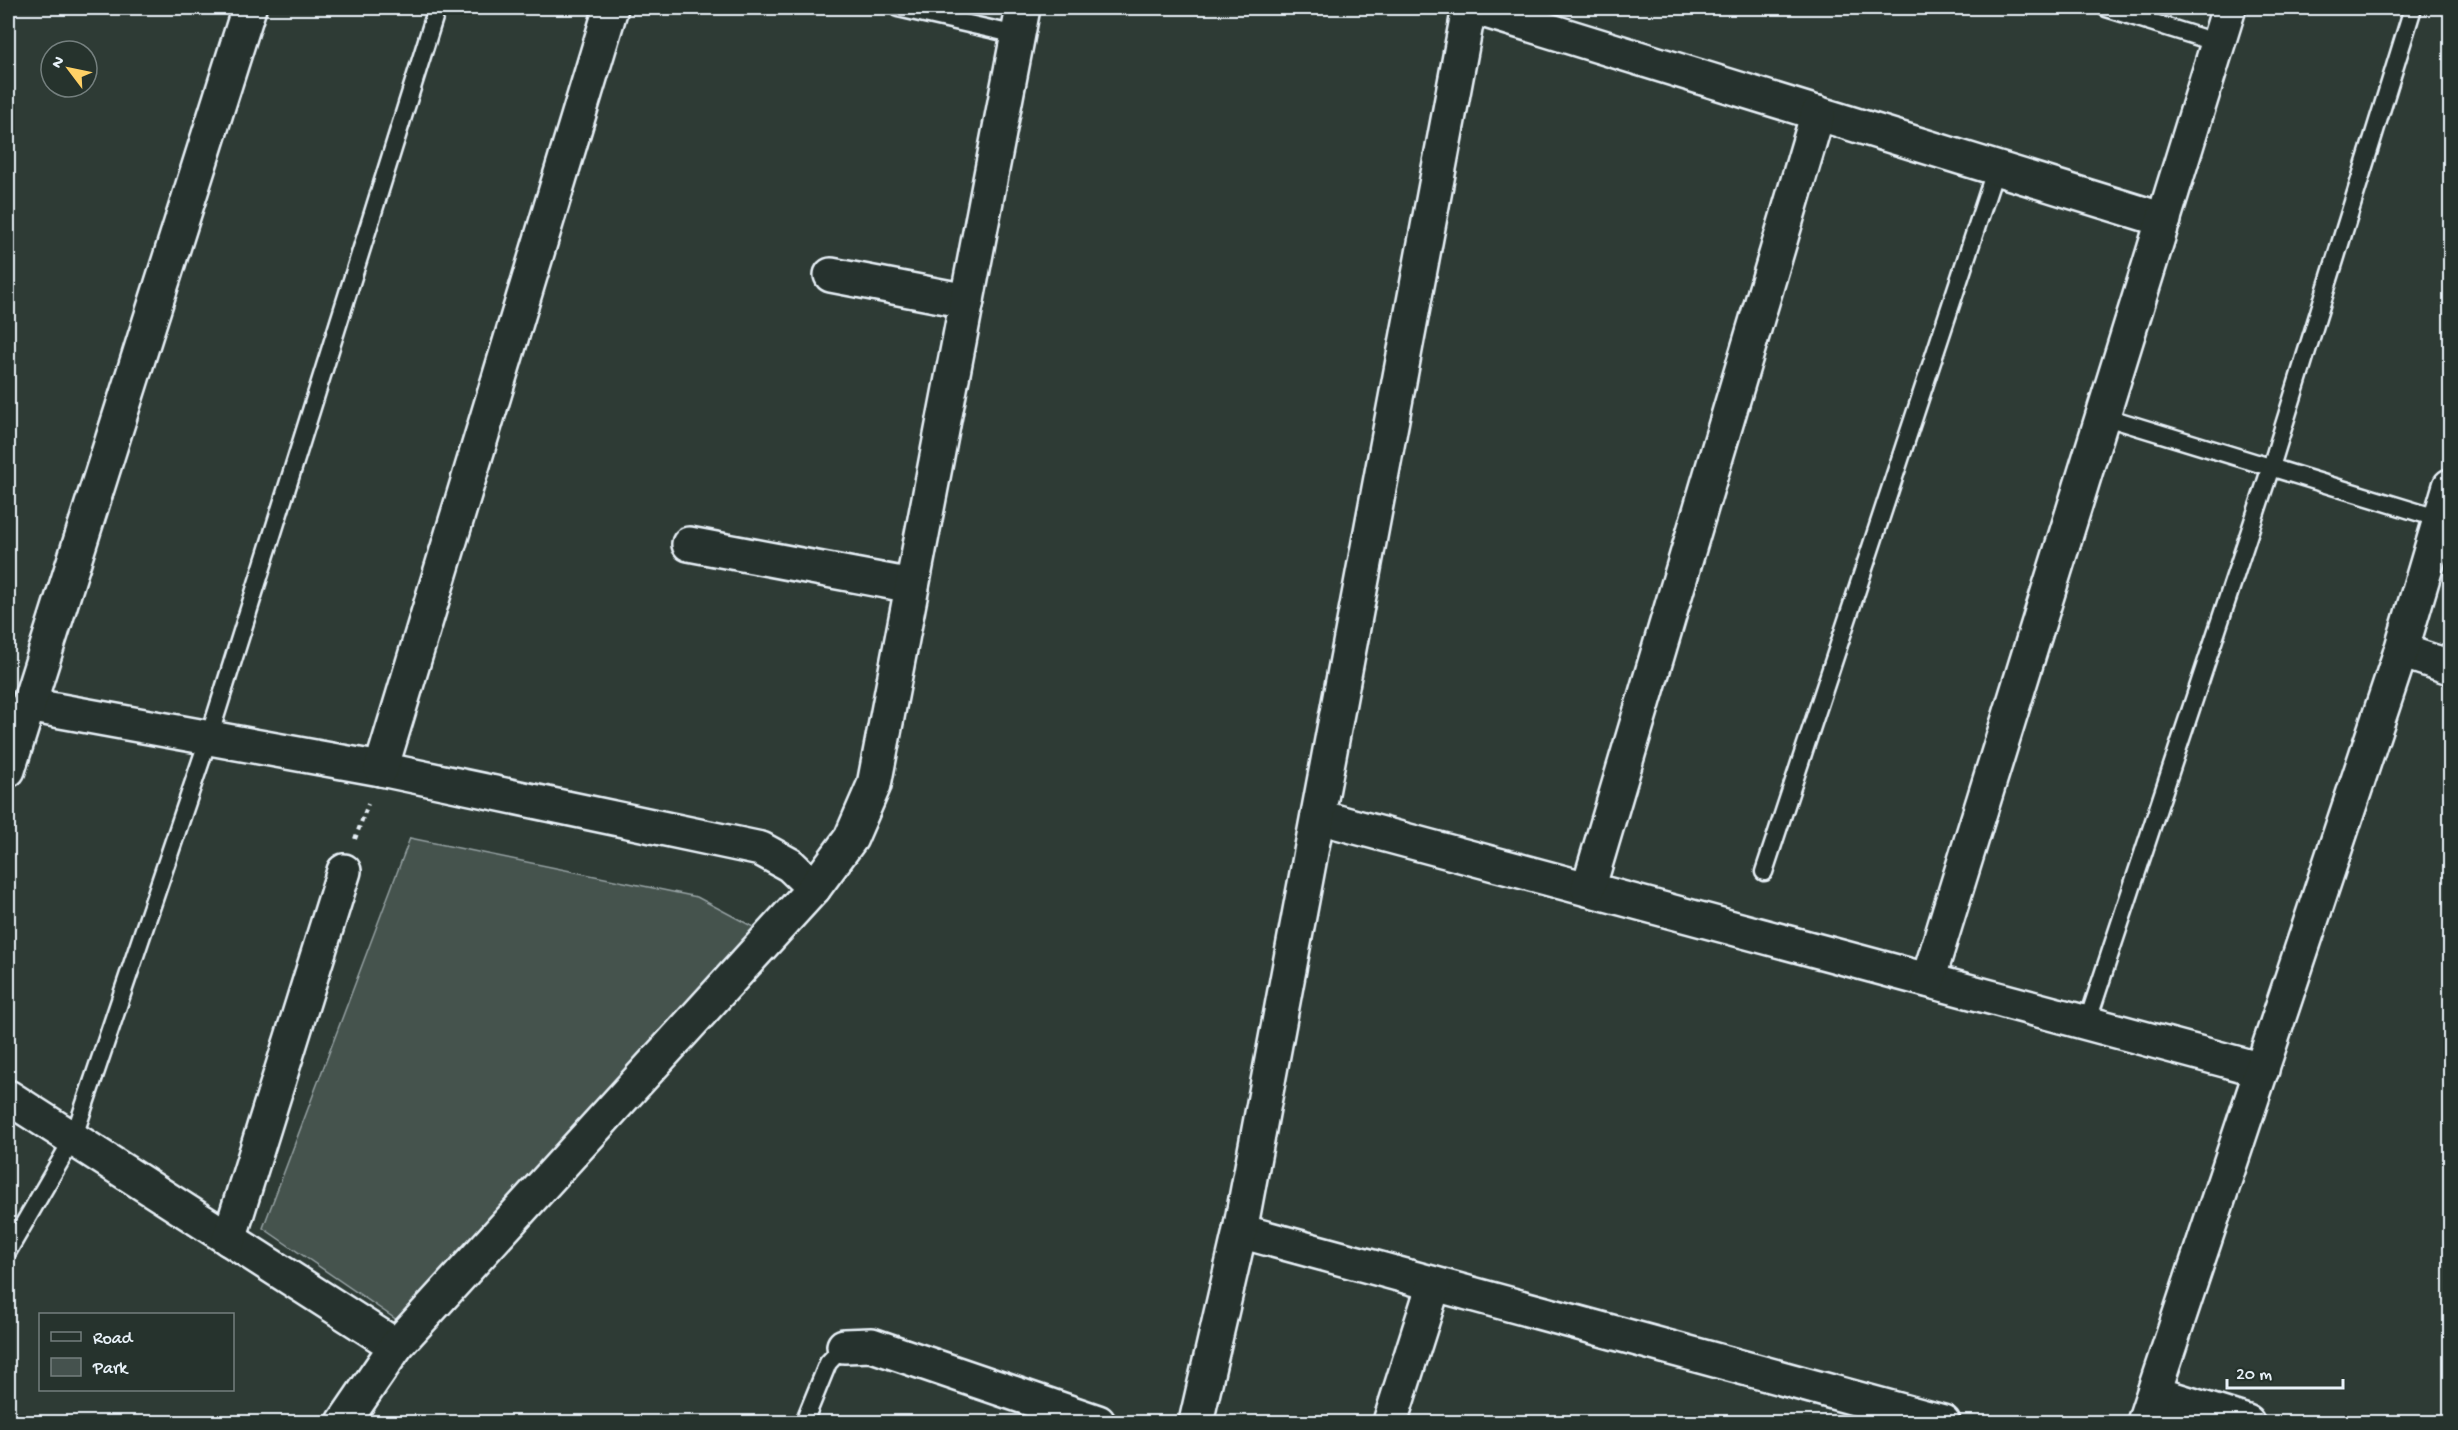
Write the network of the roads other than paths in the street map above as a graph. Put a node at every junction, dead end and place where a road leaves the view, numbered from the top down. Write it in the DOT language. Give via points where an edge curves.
graph roads {
  1 [pos="249,8"];
  2 [pos="436,8"];
  3 [pos="611,8"];
  4 [pos="898,8"];
  5 [pos="1470,8"];
  6 [pos="1476,8"];
  7 [pos="2106,8"];
  8 [pos="2229,8"];
  9 [pos="2413,8"];
  10 [pos="1020,21"];
  11 [pos="2218,43"];
  12 [pos="1818,113"];
  13 [pos="1996,168"];
  14 [pos="2164,220"];
  15 [pos="831,275"];
  16 [pos="967,301"];
  17 [pos="2103,416"];
  18 [pos="2271,467"];
  19 [pos="2451,486"];
  20 [pos="2440,519"];
  21 [pos="689,544"];
  22 [pos="912,586"];
  23 [pos="2401,651"];
  24 [pos="2451,667"];
  25 [pos="28,705"];
  26 [pos="209,737"];
  27 [pos="381,769"];
  28 [pos="8,770"];
  29 [pos="1319,817"];
  30 [pos="344,871"];
  31 [pos="1764,872"];
  32 [pos="814,888"];
  33 [pos="1588,890"];
  34 [pos="1928,980"];
  35 [pos="2087,1023"];
  36 [pos="2262,1070"];
  37 [pos="8,1097"];
  38 [pos="73,1139"];
  39 [pos="1240,1231"];
  40 [pos="229,1239"];
  41 [pos="8,1251"];
  42 [pos="1434,1284"];
  43 [pos="396,1346"];
  44 [pos="844,1346"];
  45 [pos="2149,1408"];
  46 [pos="345,1422"];
  47 [pos="804,1422"];
  48 [pos="1098,1422"];
  49 [pos="1196,1422"];
  50 [pos="1390,1422"];
  51 [pos="1943,1422"];
  52 [pos="2247,1422"];
  1 -- 25 [label="street"];
  2 -- 26 [label="lane"];
  3 -- 27 [label="street"];
  4 -- 10 [label="lane"];
  5 -- 29 [label="street"];
  6 -- 12 [label="street"];
  7 -- 11 [label="lane"];
  8 -- 11 [label="street"];
  9 -- 18 [label="lane"];
  10 -- 16 [label="street"];
  11 -- 14 [label="street"];
  12 -- 13 [label="street"];
  12 -- 33 [label="street"];
  13 -- 14 [label="street"];
  13 -- 31 [label="lane"];
  14 -- 17 [label="street"];
  15 -- 16 [label="street"];
  16 -- 22 [label="street"];
  17 -- 18 [label="lane"];
  17 -- 34 [label="street"];
  18 -- 20 [label="lane"];
  18 -- 35 [label="lane"];
  19 -- 20 [label="street"];
  20 -- 23 [label="street"];
  21 -- 22 [label="street"];
  22 -- 32 [label="street" via="874,785 850,838"];
  23 -- 24 [label="street"];
  23 -- 36 [label="street"];
  25 -- 26 [label="street"];
  25 -- 28 [label="street"];
  26 -- 27 [label="street"];
  26 -- 38 [label="lane"];
  27 -- 32 [label="street" via="761,849 790,865"];
  29 -- 33 [label="street"];
  29 -- 39 [label="street"];
  30 -- 40 [label="street"];
  32 -- 43 [label="street"];
  33 -- 34 [label="street"];
  34 -- 35 [label="street"];
  35 -- 36 [label="street"];
  36 -- 45 [label="street"];
  37 -- 38 [label="street"];
  38 -- 40 [label="street"];
  38 -- 41 [label="lane"];
  39 -- 42 [label="street"];
  39 -- 49 [label="street"];
  40 -- 43 [label="street"];
  42 -- 50 [label="street"];
  42 -- 51 [label="street"];
  43 -- 46 [label="street"];
  44 -- 47 [label="lane" via="828,1363"];
  44 -- 48 [label="street" via="872,1345"];
  45 -- 52 [label="street"];
}
